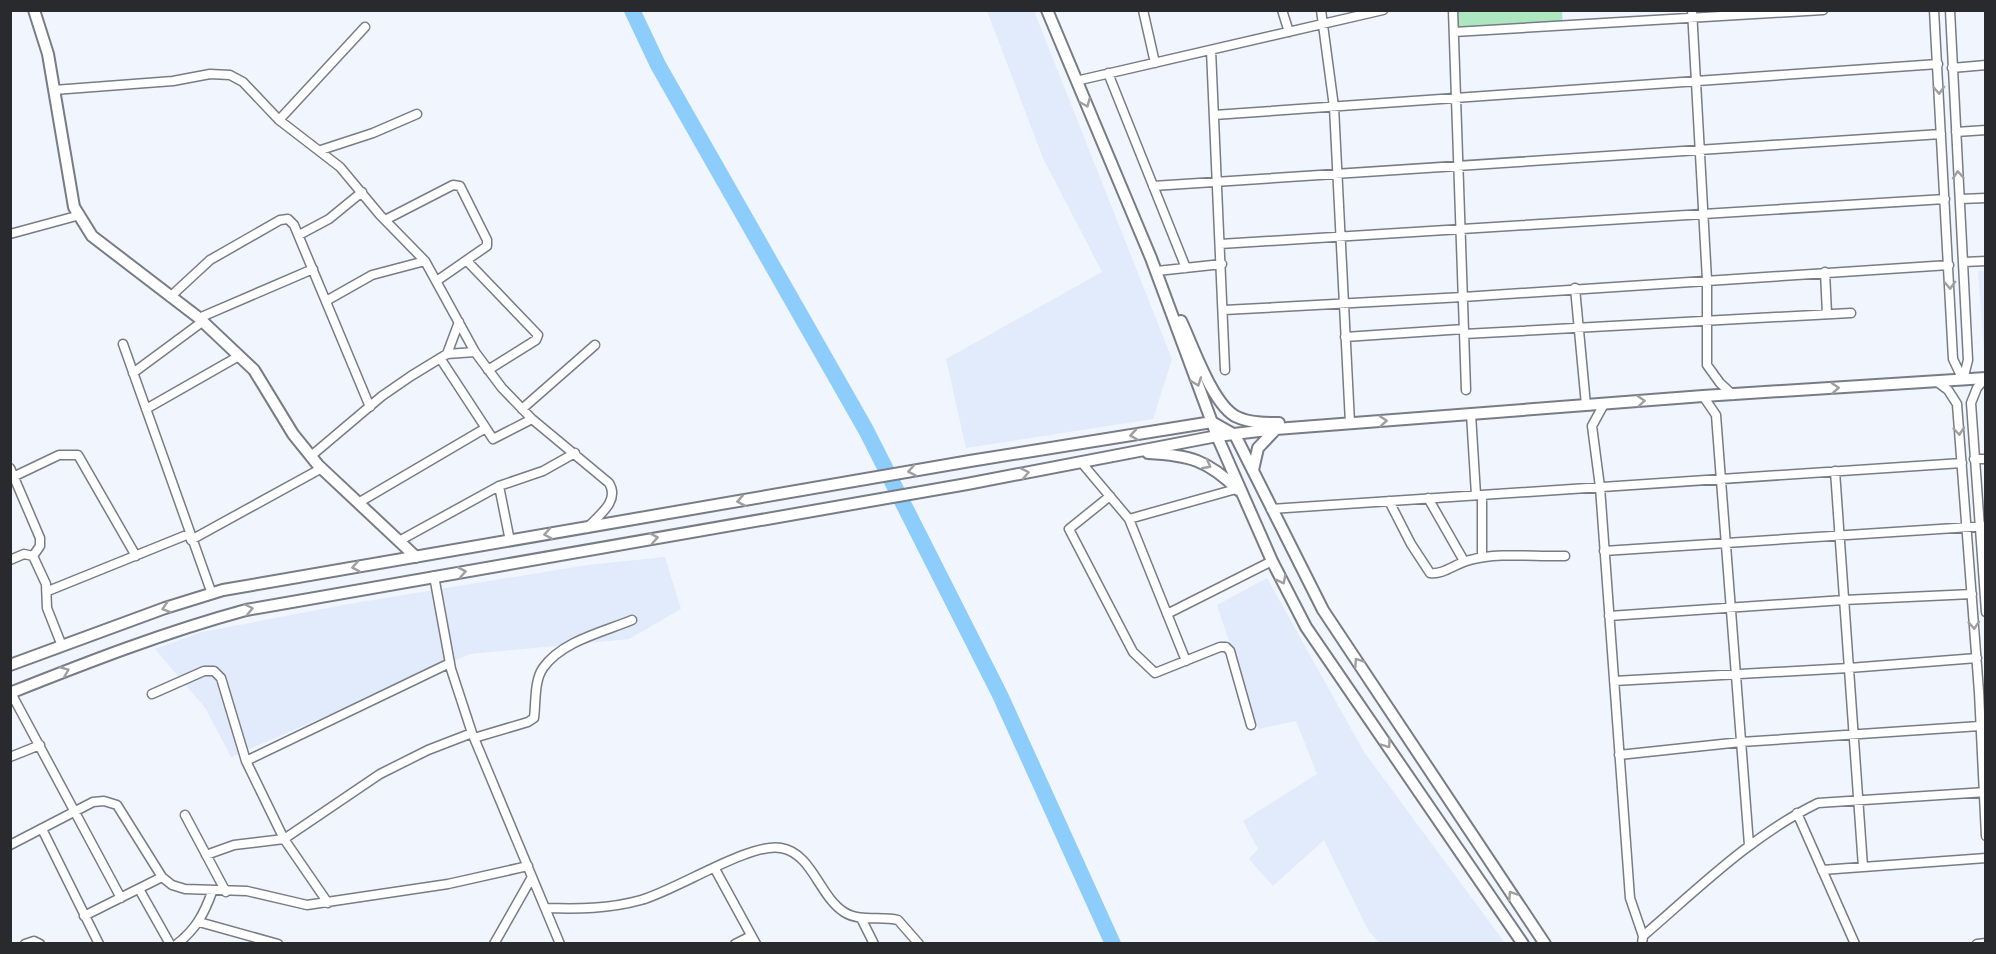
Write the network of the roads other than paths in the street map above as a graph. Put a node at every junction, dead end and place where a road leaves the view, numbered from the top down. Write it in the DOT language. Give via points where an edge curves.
graph roads {
  1 [pos="34,10"];
  2 [pos="1047,10"];
  3 [pos="1143,10"];
  4 [pos="1282,10"];
  5 [pos="1321,10"];
  6 [pos="1383,10"];
  7 [pos="1453,10"];
  8 [pos="1823,10"];
  9 [pos="1935,10"];
  10 [pos="1950,10"];
  11 [pos="1693,15"];
  12 [pos="1324,24"];
  13 [pos="365,27"];
  14 [pos="1289,32"];
  15 [pos="1454,32"];
  16 [pos="1211,50"];
  17 [pos="1155,63"];
  18 [pos="1938,64"];
  19 [pos="1986,65"];
  20 [pos="1952,68"];
  21 [pos="1108,73"];
  22 [pos="1076,81"];
  23 [pos="1696,81"];
  24 [pos="54,90"];
  25 [pos="1457,98"];
  26 [pos="1334,107"];
  27 [pos="417,114"];
  28 [pos="1214,115"];
  29 [pos="279,120"];
  30 [pos="1986,130"];
  31 [pos="1956,132"];
  32 [pos="1941,134"];
  33 [pos="321,150"];
  34 [pos="1700,150"];
  35 [pos="1460,166"];
  36 [pos="1337,174"];
  37 [pos="1217,182"];
  38 [pos="1153,186"];
  39 [pos="362,192"];
  40 [pos="1986,198"];
  41 [pos="1945,199"];
  42 [pos="1960,199"];
  43 [pos="1703,214"];
  44 [pos="80,215"];
  45 [pos="385,220"];
  46 [pos="1461,229"];
  47 [pos="10,234"];
  48 [pos="298,235"];
  49 [pos="1341,236"];
  50 [pos="1220,244"];
  51 [pos="1151,258"];
  52 [pos="425,261"];
  53 [pos="467,261"];
  54 [pos="1986,261"];
  55 [pos="1964,262"];
  56 [pos="1222,264"];
  57 [pos="1949,265"];
  58 [pos="1186,268"];
  59 [pos="313,269"];
  60 [pos="1157,271"];
  61 [pos="1825,272"];
  62 [pos="438,280"];
  63 [pos="1707,280"];
  64 [pos="1575,288"];
  65 [pos="170,297"];
  66 [pos="1463,297"];
  67 [pos="326,301"];
  68 [pos="1344,304"];
  69 [pos="1224,310"];
  70 [pos="1851,312"];
  71 [pos="1827,314"];
  72 [pos="200,320"];
  73 [pos="1707,321"];
  74 [pos="459,322"];
  75 [pos="1578,328"];
  76 [pos="1464,332"];
  77 [pos="1346,337"];
  78 [pos="123,344"];
  79 [pos="595,345"];
  80 [pos="476,352"];
  81 [pos="239,356"];
  82 [pos="443,356"];
  83 [pos="488,370"];
  84 [pos="1225,370"];
  85 [pos="133,373"];
  86 [pos="1985,378"];
  87 [pos="1963,380"];
  88 [pos="1936,381"];
  89 [pos="1466,390"];
  90 [pos="1733,394"];
  91 [pos="1703,396"];
  92 [pos="1604,404"];
  93 [pos="1586,405"];
  94 [pos="370,407"];
  95 [pos="146,409"];
  96 [pos="522,409"];
  97 [pos="1471,414"];
  98 [pos="532,419"];
  99 [pos="1212,422"];
  100 [pos="1350,423"];
  101 [pos="1327,425"];
  102 [pos="484,429"];
  103 [pos="1275,429"];
  104 [pos="1235,435"];
  105 [pos="1217,436"];
  106 [pos="1130,452"];
  107 [pos="574,453"];
  108 [pos="311,456"];
  109 [pos="1974,459"];
  110 [pos="1986,459"];
  111 [pos="1082,462"];
  112 [pos="1962,463"];
  113 [pos="322,468"];
  114 [pos="1253,471"];
  115 [pos="1835,471"];
  116 [pos="13,472"];
  117 [pos="1722,479"];
  118 [pos="499,486"];
  119 [pos="1600,487"];
  120 [pos="1239,492"];
  121 [pos="1479,495"];
  122 [pos="1110,496"];
  123 [pos="1428,498"];
  124 [pos="1389,501"];
  125 [pos="358,502"];
  126 [pos="1271,508"];
  127 [pos="1129,519"];
  128 [pos="1982,526"];
  129 [pos="587,528"];
  130 [pos="1967,528"];
  131 [pos="1840,536"];
  132 [pos="190,537"];
  133 [pos="399,541"];
  134 [pos="510,541"];
  135 [pos="1727,545"];
  136 [pos="1604,551"];
  137 [pos="33,556"];
  138 [pos="135,556"];
  139 [pos="1565,556"];
  140 [pos="416,557"];
  141 [pos="1482,557"];
  142 [pos="10,560"];
  143 [pos="1272,561"];
  144 [pos="1464,561"];
  145 [pos="434,576"];
  146 [pos="48,591"];
  147 [pos="1985,592"];
  148 [pos="212,594"];
  149 [pos="1972,594"];
  150 [pos="1844,600"];
  151 [pos="1732,608"];
  152 [pos="1986,612"];
  153 [pos="1167,614"];
  154 [pos="1609,616"];
  155 [pos="632,620"];
  156 [pos="62,646"];
  157 [pos="1977,658"];
  158 [pos="1186,661"];
  159 [pos="450,663"];
  160 [pos="10,665"];
  161 [pos="1849,668"];
  162 [pos="1736,673"];
  163 [pos="1614,681"];
  164 [pos="11,693"];
  165 [pos="153,694"];
  166 [pos="1251,725"];
  167 [pos="1980,726"];
  168 [pos="473,735"];
  169 [pos="1853,736"];
  170 [pos="1741,742"];
  171 [pos="39,745"];
  172 [pos="1619,755"];
  173 [pos="10,757"];
  174 [pos="246,761"];
  175 [pos="1984,792"];
  176 [pos="1858,800"];
  177 [pos="75,810"];
  178 [pos="1797,813"];
  179 [pos="185,815"];
  180 [pos="42,829"];
  181 [pos="1986,836"];
  182 [pos="284,839"];
  183 [pos="10,845"];
  184 [pos="1749,845"];
  185 [pos="206,855"];
  186 [pos="1986,858"];
  187 [pos="528,866"];
  188 [pos="1863,867"];
  189 [pos="715,869"];
  190 [pos="1822,870"];
  191 [pos="162,877"];
  192 [pos="532,877"];
  193 [pos="139,889"];
  194 [pos="212,892"];
  195 [pos="226,892"];
  196 [pos="121,898"];
  197 [pos="328,903"];
  198 [pos="545,908"];
  199 [pos="84,916"];
  200 [pos="861,918"];
  201 [pos="200,922"];
  202 [pos="753,940"];
  203 [pos="1643,940"];
  204 [pos="1986,943"];
  205 [pos="25,944"];
  206 [pos="40,944"];
  207 [pos="99,944"];
  208 [pos="170,944"];
  209 [pos="177,944"];
  210 [pos="278,944"];
  211 [pos="494,944"];
  212 [pos="560,944"];
  213 [pos="735,944"];
  214 [pos="874,944"];
  215 [pos="919,944"];
  216 [pos="1523,944"];
  217 [pos="1545,944"];
  218 [pos="1855,944"];
  219 [pos="1977,944"];
  1 -- 24 [label="street"];
  2 -- 22 [label="street"];
  3 -- 17 [label="street"];
  4 -- 14 [label="street"];
  5 -- 12 [label="street"];
  6 -- 12 [label="street"];
  7 -- 15 [label="street"];
  8 -- 11 [label="street"];
  9 -- 18 [label="street"];
  10 -- 20 [label="street"];
  11 -- 15 [label="street"];
  11 -- 23 [label="street"];
  12 -- 14 [label="street"];
  12 -- 26 [label="street"];
  13 -- 29 [label="street"];
  14 -- 16 [label="street"];
  15 -- 25 [label="street"];
  16 -- 17 [label="street"];
  16 -- 28 [label="street"];
  17 -- 21 [label="street"];
  18 -- 23 [label="street"];
  18 -- 32 [label="street, one-way"];
  19 -- 20 [label="street"];
  20 -- 31 [label="street"];
  21 -- 22 [label="street"];
  21 -- 38 [label="street"];
  22 -- 51 [label="street, one-way"];
  23 -- 25 [label="street"];
  23 -- 34 [label="street"];
  24 -- 29 [label="street" via="230,75 243,82"];
  24 -- 44 [label="street" via="74,207"];
  25 -- 26 [label="street"];
  25 -- 35 [label="street"];
  26 -- 28 [label="street"];
  26 -- 36 [label="street"];
  27 -- 33 [label="street"];
  28 -- 37 [label="street"];
  29 -- 33 [label="street"];
  30 -- 31 [label="street"];
  42 -- 31 [label="street, one-way"];
  32 -- 34 [label="street"];
  32 -- 41 [label="street"];
  33 -- 39 [label="street"];
  34 -- 35 [label="street"];
  34 -- 43 [label="street"];
  35 -- 36 [label="street"];
  35 -- 46 [label="street"];
  36 -- 37 [label="street"];
  36 -- 49 [label="street"];
  37 -- 38 [label="street"];
  37 -- 50 [label="street"];
  38 -- 58 [label="street"];
  39 -- 45 [label="street"];
  39 -- 48 [label="street" via="329,219"];
  40 -- 42 [label="street"];
  41 -- 43 [label="street"];
  41 -- 57 [label="street"];
  42 -- 55 [label="street"];
  43 -- 46 [label="street"];
  43 -- 63 [label="street"];
  44 -- 47 [label="street"];
  44 -- 65 [label="street" via="92,236"];
  45 -- 52 [label="street"];
  45 -- 53 [label="street" via="457,184 488,240 486,249"];
  46 -- 49 [label="street"];
  46 -- 66 [label="street"];
  48 -- 59 [label="street"];
  48 -- 65 [label="street" via="288,219 280,220 210,260"];
  49 -- 50 [label="street"];
  49 -- 68 [label="street"];
  50 -- 56 [label="street"];
  51 -- 60 [label="street"];
  51 -- 99 [label="street, one-way"];
  52 -- 62 [label="street"];
  52 -- 67 [label="street" via="372,274"];
  53 -- 62 [label="street"];
  53 -- 83 [label="street" via="538,335"];
  54 -- 55 [label="street"];
  55 -- 87 [label="street" via="1968,360"];
  56 -- 58 [label="street"];
  56 -- 69 [label="street"];
  57 -- 61 [label="street"];
  57 -- 87 [label="street, one-way" via="1953,358"];
  58 -- 60 [label="street"];
  59 -- 67 [label="street"];
  59 -- 72 [label="street"];
  60 -- 101 [label="street" via="1227,411 1250,421"];
  61 -- 63 [label="street"];
  61 -- 71 [label="street"];
  62 -- 74 [label="street"];
  63 -- 64 [label="street"];
  63 -- 73 [label="street"];
  64 -- 66 [label="street"];
  64 -- 75 [label="street"];
  65 -- 72 [label="street"];
  66 -- 68 [label="street"];
  66 -- 76 [label="street"];
  67 -- 94 [label="street"];
  68 -- 69 [label="street"];
  68 -- 77 [label="street"];
  69 -- 84 [label="street"];
  70 -- 71 [label="street"];
  71 -- 73 [label="street"];
  72 -- 81 [label="street"];
  72 -- 85 [label="street"];
  73 -- 75 [label="street"];
  73 -- 90 [label="street" via="1707,365"];
  74 -- 80 [label="street"];
  74 -- 82 [label="street"];
  75 -- 76 [label="street"];
  75 -- 93 [label="street"];
  76 -- 77 [label="street"];
  76 -- 89 [label="street"];
  77 -- 100 [label="street"];
  78 -- 85 [label="street"];
  79 -- 96 [label="street"];
  80 -- 82 [label="street"];
  80 -- 83 [label="street"];
  81 -- 95 [label="street"];
  81 -- 108 [label="street" via="254,370"];
  82 -- 94 [label="street"];
  82 -- 102 [label="street"];
  83 -- 96 [label="street"];
  85 -- 95 [label="street"];
  86 -- 87 [label="street"];
  86 -- 109 [label="street" via="1971,403"];
  87 -- 88 [label="street"];
  90 -- 88 [label="street, one-way"];
  88 -- 112 [label="street, one-way" via="1957,404"];
  90 -- 91 [label="street"];
  92 -- 91 [label="street, one-way"];
  91 -- 117 [label="street" via="1716,415"];
  92 -- 93 [label="street"];
  92 -- 119 [label="street" via="1592,426"];
  93 -- 97 [label="street"];
  94 -- 108 [label="street"];
  95 -- 132 [label="street"];
  96 -- 98 [label="street"];
  100 -- 97 [label="street, one-way"];
  97 -- 121 [label="street"];
  98 -- 102 [label="street" via="493,439"];
  98 -- 107 [label="street"];
  99 -- 104 [label="street"];
  99 -- 105 [label="street"];
  99 -- 129 [label="street, one-way"];
  100 -- 101 [label="street"];
  101 -- 103 [label="street"];
  102 -- 125 [label="street"];
  103 -- 104 [label="street"];
  103 -- 114 [label="street" via="1258,448"];
  104 -- 105 [label="street"];
  104 -- 114 [label="street"];
  105 -- 106 [label="street"];
  105 -- 120 [label="street"];
  106 -- 111 [label="street"];
  106 -- 120 [label="street, one-way" via="1182,455 1208,464"];
  107 -- 118 [label="street" via="543,471"];
  107 -- 129 [label="street" via="614,490 613,500"];
  108 -- 113 [label="street"];
  109 -- 110 [label="street"];
  109 -- 128 [label="street"];
  111 -- 122 [label="street"];
  145 -- 111 [label="street, one-way"];
  112 -- 115 [label="street"];
  112 -- 130 [label="street"];
  113 -- 125 [label="street"];
  113 -- 132 [label="street"];
  114 -- 126 [label="street"];
  115 -- 117 [label="street"];
  115 -- 131 [label="street"];
  116 -- 137 [label="street" via="40,538"];
  116 -- 138 [label="street" via="59,455 78,455"];
  117 -- 119 [label="street"];
  117 -- 135 [label="street"];
  118 -- 133 [label="street"];
  118 -- 134 [label="street"];
  119 -- 121 [label="street"];
  119 -- 136 [label="street"];
  120 -- 127 [label="street"];
  120 -- 143 [label="street"];
  121 -- 123 [label="street"];
  121 -- 141 [label="street"];
  122 -- 127 [label="street"];
  122 -- 158 [label="street" via="1070,525 1070,533 1134,652 1155,673"];
  123 -- 124 [label="street"];
  123 -- 144 [label="street"];
  124 -- 126 [label="street"];
  124 -- 144 [label="street" via="1430,573 1437,574"];
  125 -- 133 [label="street"];
  217 -- 126 [label="street, one-way" via="1323,610"];
  127 -- 153 [label="street"];
  128 -- 130 [label="street"];
  128 -- 147 [label="street"];
  129 -- 134 [label="street, one-way"];
  130 -- 131 [label="street"];
  130 -- 149 [label="street"];
  131 -- 135 [label="street"];
  131 -- 150 [label="street"];
  132 -- 138 [label="street"];
  132 -- 148 [label="street"];
  133 -- 140 [label="street"];
  134 -- 140 [label="street"];
  135 -- 136 [label="street"];
  135 -- 151 [label="street"];
  136 -- 154 [label="street"];
  137 -- 142 [label="street" via="24,554"];
  137 -- 146 [label="street"];
  138 -- 146 [label="street"];
  139 -- 141 [label="street"];
  140 -- 148 [label="street, one-way"];
  141 -- 144 [label="street"];
  143 -- 153 [label="street"];
  143 -- 216 [label="street, one-way" via="1306,627"];
  145 -- 159 [label="street"];
  164 -- 145 [label="street, one-way" via="132,645 246,610"];
  146 -- 156 [label="street" via="47,608"];
  147 -- 152 [label="street"];
  148 -- 156 [label="street, one-way"];
  149 -- 150 [label="street"];
  149 -- 157 [label="street, one-way"];
  150 -- 151 [label="street"];
  150 -- 161 [label="street"];
  151 -- 154 [label="street"];
  151 -- 162 [label="street"];
  153 -- 158 [label="street"];
  154 -- 163 [label="street"];
  155 -- 168 [label="street" via="577,642 543,669 537,685 534,718"];
  156 -- 160 [label="street"];
  157 -- 161 [label="street"];
  157 -- 167 [label="street"];
  158 -- 166 [label="street" via="1220,648 1230,651"];
  159 -- 168 [label="street"];
  159 -- 174 [label="street"];
  161 -- 162 [label="street"];
  161 -- 169 [label="street"];
  162 -- 163 [label="street"];
  162 -- 170 [label="street"];
  163 -- 172 [label="street"];
  164 -- 171 [label="street"];
  165 -- 174 [label="street" via="204,671 214,671 226,690"];
  167 -- 169 [label="street"];
  167 -- 175 [label="street"];
  168 -- 182 [label="street" via="428,750 380,774"];
  168 -- 187 [label="street"];
  169 -- 170 [label="street"];
  169 -- 176 [label="street"];
  170 -- 172 [label="street"];
  170 -- 184 [label="street"];
  171 -- 173 [label="street"];
  171 -- 177 [label="street"];
  172 -- 203 [label="street" via="1630,898"];
  174 -- 182 [label="street"];
  175 -- 176 [label="street"];
  175 -- 181 [label="street"];
  176 -- 178 [label="street" via="1818,803"];
  176 -- 188 [label="street"];
  177 -- 180 [label="street"];
  177 -- 191 [label="street" via="104,801 117,805"];
  177 -- 196 [label="street"];
  178 -- 184 [label="street"];
  178 -- 190 [label="street"];
  179 -- 185 [label="street"];
  180 -- 183 [label="street"];
  180 -- 199 [label="street"];
  182 -- 185 [label="street" via="234,845"];
  182 -- 197 [label="street"];
  184 -- 203 [label="street"];
  185 -- 195 [label="street"];
  186 -- 188 [label="street"];
  187 -- 192 [label="street"];
  187 -- 197 [label="street" via="437,886"];
  188 -- 190 [label="street"];
  189 -- 198 [label="street" via="673,889 616,906"];
  189 -- 200 [label="street" via="759,848 781,848 796,854 844,913"];
  189 -- 202 [label="street"];
  190 -- 218 [label="street"];
  191 -- 193 [label="street"];
  191 -- 194 [label="street" via="172,885"];
  192 -- 198 [label="street"];
  192 -- 211 [label="street"];
  193 -- 196 [label="street"];
  193 -- 208 [label="street"];
  194 -- 195 [label="street"];
  194 -- 201 [label="street"];
  195 -- 197 [label="street" via="247,891 307,905"];
  196 -- 199 [label="street"];
  198 -- 212 [label="street"];
  199 -- 207 [label="street"];
  200 -- 214 [label="street"];
  200 -- 215 [label="street" via="898,920"];
  201 -- 209 [label="street"];
  201 -- 210 [label="street"];
  202 -- 213 [label="street"];
  204 -- 219 [label="street"];
  205 -- 206 [label="street"];
}
